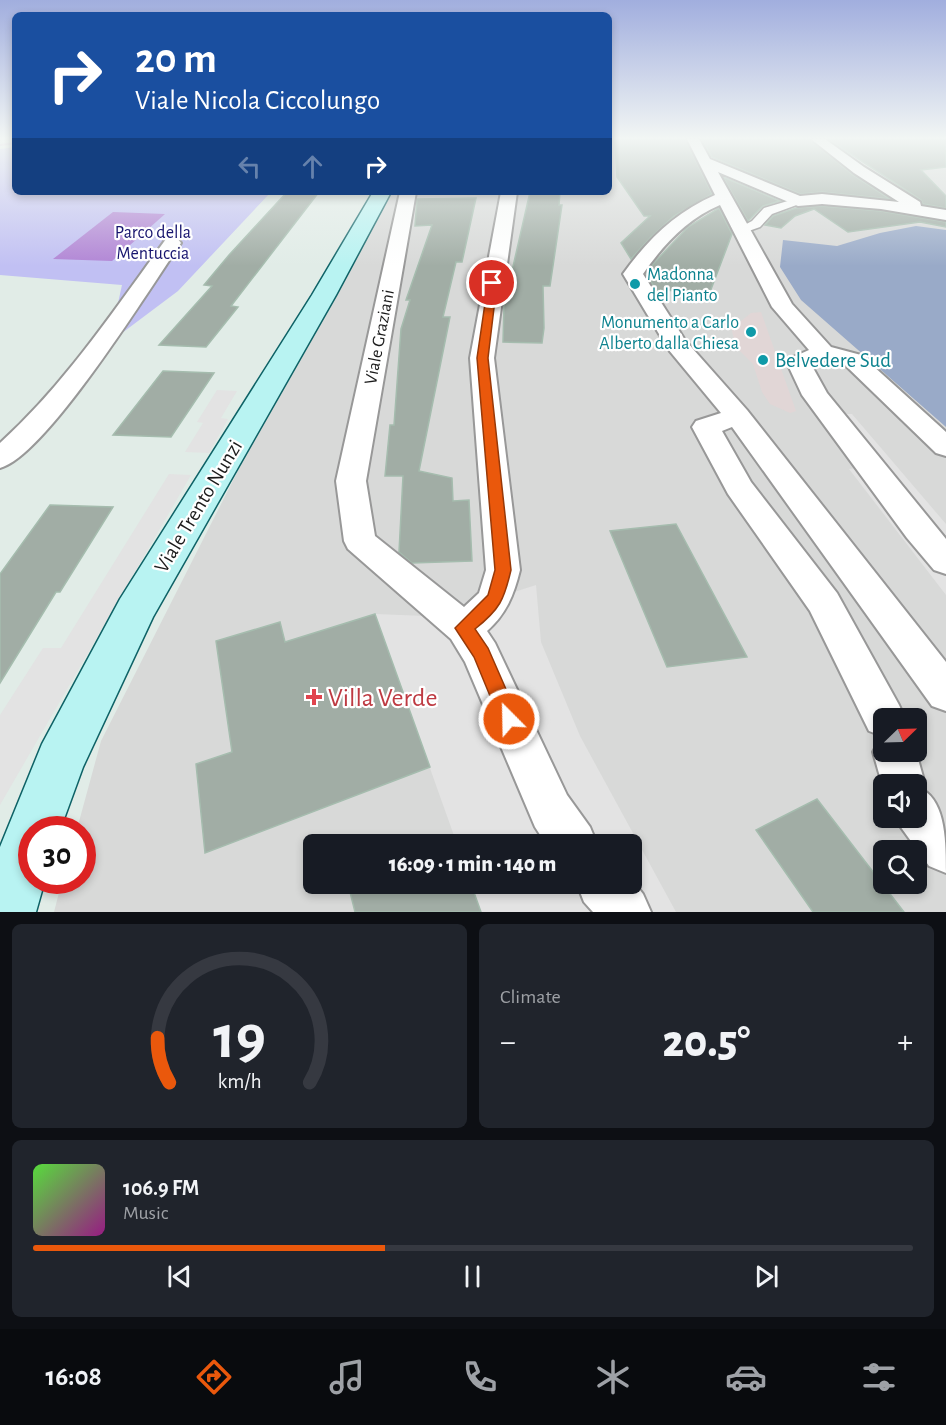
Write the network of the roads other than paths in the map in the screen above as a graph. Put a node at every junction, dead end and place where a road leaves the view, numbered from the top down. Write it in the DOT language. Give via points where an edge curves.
graph roads {
  1 [pos="716,182"];
  2 [pos="752,182"];
  3 [pos="877,182"];
  4 [pos="380,195"];
  5 [pos="407,195"];
  6 [pos="508,195"];
  7 [pos="725,198"];
  8 [pos="798,201"];
  9 [pos="920,209"];
  10 [pos="946,215"];
  11 [pos="743,229"];
  12 [pos="172,243"];
  13 [pos="823,352"];
  14 [pos="738,416"];
  15 [pos="946,447"];
  16 [pos="0,459"];
  17 [pos="946,561"];
  18 [pos="464,628"];
  19 [pos="946,693"];
  20 [pos="879,708"];
  21 [pos="38,816"];
  22 [pos="927,824"];
  23 [pos="566,834"];
  24 [pos="946,849"];
  25 [pos="18,876"];
  26 [pos="610,894"];
  27 [pos="6,912"];
  28 [pos="625,912"];
  1 -- 7 [label="street"];
  2 -- 8 [label="street"];
  3 -- 9 [label="street"];
  4 -- 21 [label="main road, Viale Trento Nunzi" via="135,611 60,761"];
  5 -- 18 [label="street, Viale Graziani" via="351,481 360,541"];
  6 -- 18 [label="street" via="482,358 503,570 496,598"];
  7 -- 11 [label="street"];
  7 -- 14 [label="street" via="705,205 669,229 633,274 676,344"];
  8 -- 9 [label="street" via="822,199"];
  8 -- 11 [label="street" via="768,211 756,224"];
  9 -- 10 [label="street"];
  11 -- 13 [label="street" via="783,307"];
  12 -- 16 [label="street" via="69,387"];
  13 -- 15 [label="street" via="853,360"];
  13 -- 17 [label="street" via="799,363 815,395"];
  14 -- 19 [label="street"];
  14 -- 20 [label="street" via="706,427 739,487 824,603"];
  18 -- 23 [label="street, Viale Graziani" via="481,654 551,811"];
  22 -- 24 [label="street"];
  25 -- 27 [label="main road"];
  26 -- 28 [label="street"];
}
